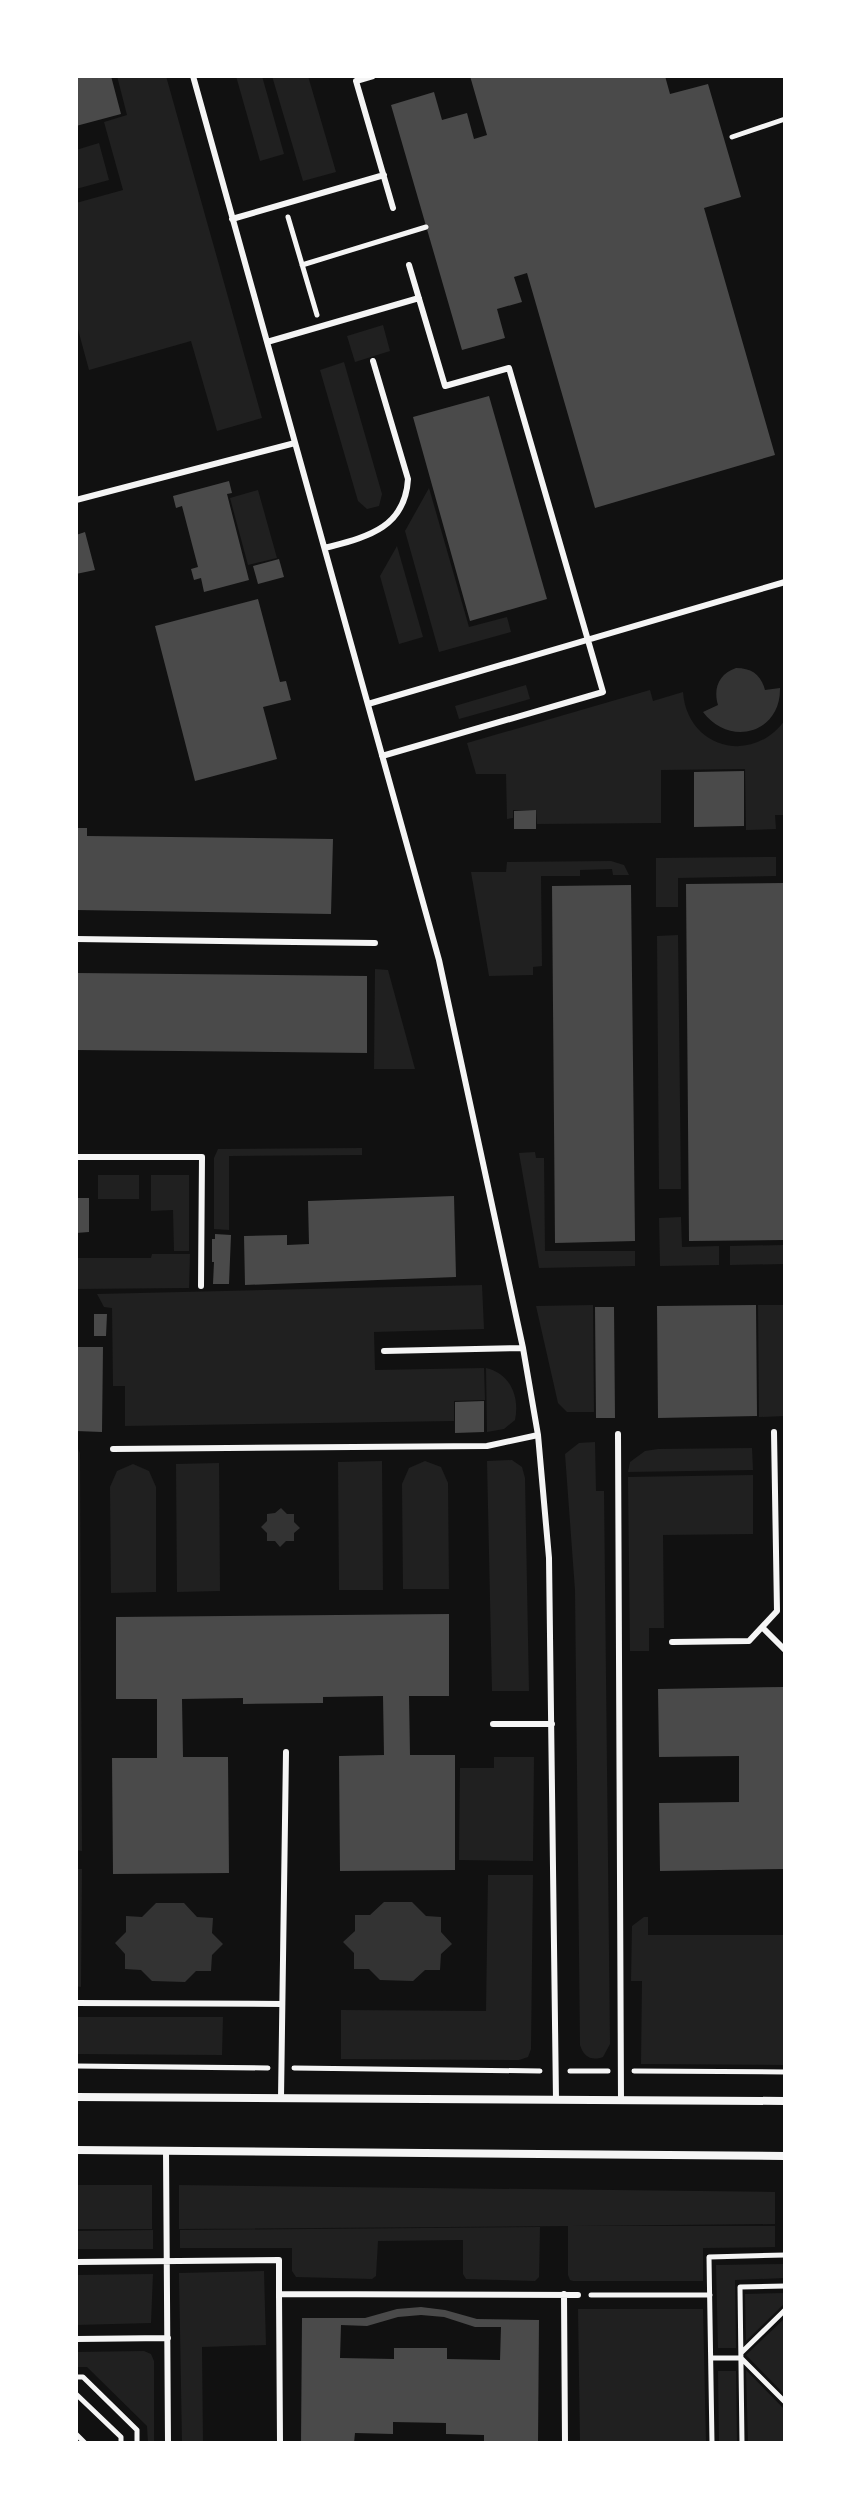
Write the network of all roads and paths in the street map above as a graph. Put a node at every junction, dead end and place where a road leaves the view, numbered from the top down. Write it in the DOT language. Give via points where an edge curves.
graph roads {
  1 [pos="193,76"];
  2 [pos="373,76"];
  3 [pos="785,119"];
  4 [pos="732,137"];
  5 [pos="384,175"];
  6 [pos="285,204"];
  7 [pos="393,208"];
  8 [pos="232,219"];
  9 [pos="426,227"];
  10 [pos="302,265"];
  11 [pos="409,265"];
  12 [pos="419,298"];
  13 [pos="320,326"];
  14 [pos="267,342"];
  15 [pos="373,361"];
  16 [pos="295,443"];
  17 [pos="76,500"];
  18 [pos="325,548"];
  19 [pos="785,582"];
  20 [pos="588,640"];
  21 [pos="368,704"];
  22 [pos="382,756"];
  23 [pos="76,939"];
  24 [pos="375,943"];
  25 [pos="76,1157"];
  26 [pos="201,1286"];
  27 [pos="523,1348"];
  28 [pos="384,1351"];
  29 [pos="774,1432"];
  30 [pos="618,1434"];
  31 [pos="538,1435"];
  32 [pos="113,1449"];
  33 [pos="762,1627"];
  34 [pos="672,1642"];
  35 [pos="785,1650"];
  36 [pos="493,1724"];
  37 [pos="552,1724"];
  38 [pos="286,1752"];
  39 [pos="76,2003"];
  40 [pos="282,2004"];
  41 [pos="76,2066"];
  42 [pos="282,2068"];
  43 [pos="556,2071"];
  44 [pos="622,2071"];
  45 [pos="785,2072"];
  46 [pos="76,2097"];
  47 [pos="281,2098"];
  48 [pos="556,2100"];
  49 [pos="621,2101"];
  50 [pos="785,2101"];
  51 [pos="76,2150"];
  52 [pos="166,2151"];
  53 [pos="785,2156"];
  54 [pos="785,2255"];
  55 [pos="167,2261"];
  56 [pos="76,2262"];
  57 [pos="785,2286"];
  58 [pos="279,2294"];
  59 [pos="564,2294"];
  60 [pos="578,2295"];
  61 [pos="710,2295"];
  62 [pos="785,2310"];
  63 [pos="168,2338"];
  64 [pos="76,2339"];
  65 [pos="741,2356"];
  66 [pos="711,2358"];
  67 [pos="76,2377"];
  68 [pos="76,2394"];
  69 [pos="785,2402"];
  70 [pos="76,2434"];
  71 [pos="85,2443"];
  72 [pos="121,2443"];
  73 [pos="137,2443"];
  74 [pos="168,2443"];
  75 [pos="280,2443"];
  76 [pos="565,2443"];
  77 [pos="712,2443"];
  78 [pos="742,2443"];
  1 -- 8 [label="lane"];
  2 -- 5 [label="lane" via="356,81"];
  3 -- 4 [label="path"];
  5 -- 6 [label="lane"];
  5 -- 7 [label="lane"];
  6 -- 8 [label="lane"];
  6 -- 10 [label="path"];
  8 -- 14 [label="lane"];
  9 -- 10 [label="path"];
  10 -- 13 [label="path"];
  11 -- 12 [label="lane"];
  12 -- 13 [label="lane"];
  12 -- 20 [label="lane" via="445,386 509,368"];
  13 -- 14 [label="lane"];
  14 -- 16 [label="lane"];
  15 -- 18 [label="lane" via="408,479 407,493 388,525"];
  16 -- 17 [label="lane"];
  16 -- 18 [label="lane"];
  18 -- 21 [label="lane"];
  19 -- 20 [label="lane"];
  20 -- 21 [label="lane"];
  20 -- 22 [label="lane" via="603,692"];
  21 -- 22 [label="lane"];
  22 -- 27 [label="lane" via="439,960"];
  23 -- 24 [label="lane"];
  25 -- 26 [label="lane" via="202,1157"];
  27 -- 28 [label="lane"];
  27 -- 31 [label="lane"];
  29 -- 33 [label="lane" via="777,1611"];
  30 -- 44 [label="lane"];
  31 -- 32 [label="lane" via="487,1446"];
  31 -- 37 [label="lane" via="549,1558"];
  33 -- 34 [label="lane" via="749,1641"];
  33 -- 35 [label="lane"];
  36 -- 37 [label="lane"];
  37 -- 43 [label="lane"];
  38 -- 40 [label="lane"];
  39 -- 40 [label="lane"];
  40 -- 42 [label="lane"];
  41 -- 42 [label="path"];
  42 -- 43 [label="path"];
  42 -- 47 [label="lane"];
  43 -- 44 [label="path"];
  43 -- 48 [label="lane"];
  44 -- 45 [label="path"];
  44 -- 49 [label="lane"];
  46 -- 47 [label="street"];
  47 -- 48 [label="street"];
  48 -- 49 [label="street"];
  49 -- 50 [label="street"];
  51 -- 52 [label="street"];
  52 -- 53 [label="street"];
  52 -- 55 [label="lane"];
  54 -- 61 [label="path" via="709,2257"];
  55 -- 56 [label="lane"];
  55 -- 58 [label="lane" via="279,2260"];
  55 -- 63 [label="lane"];
  57 -- 65 [label="path" via="740,2287"];
  58 -- 59 [label="lane"];
  58 -- 75 [label="lane"];
  59 -- 60 [label="lane"];
  59 -- 76 [label="lane"];
  60 -- 61 [label="path"];
  61 -- 66 [label="path"];
  62 -- 65 [label="path"];
  63 -- 64 [label="lane"];
  63 -- 74 [label="lane"];
  65 -- 66 [label="path"];
  65 -- 69 [label="path"];
  65 -- 78 [label="path"];
  66 -- 77 [label="path"];
  67 -- 73 [label="path" via="83,2377 137,2430"];
  68 -- 72 [label="path" via="121,2437"];
  70 -- 71 [label="path"];
}
